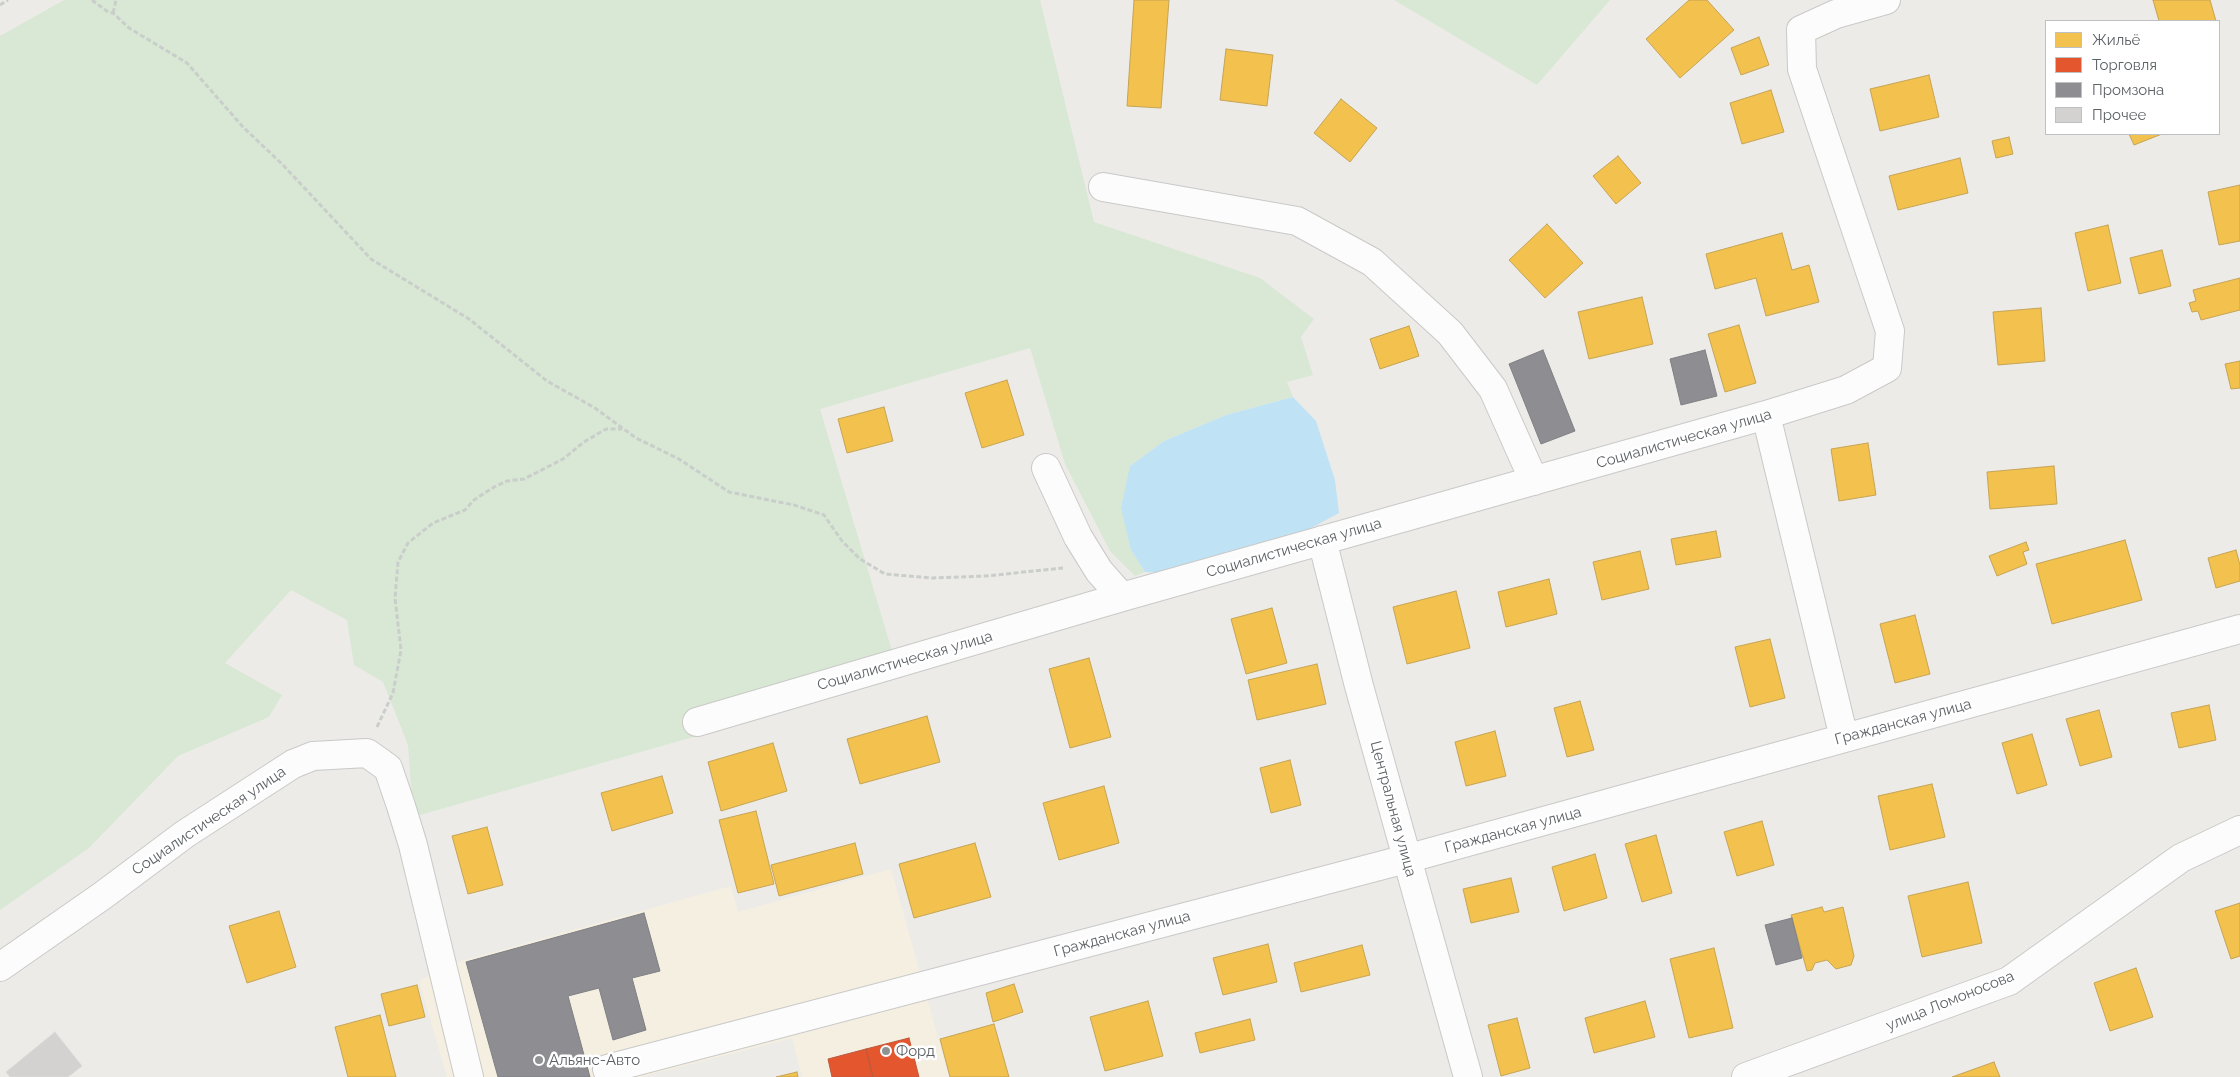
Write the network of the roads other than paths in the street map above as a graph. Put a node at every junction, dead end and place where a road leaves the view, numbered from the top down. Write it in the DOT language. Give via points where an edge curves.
graph roads {
  1 [pos="1886,0"];
  2 [pos="1103,187"];
  3 [pos="1766,416"];
  4 [pos="1046,468"];
  5 [pos="1534,482"];
  6 [pos="1322,540"];
  7 [pos="1122,596"];
  8 [pos="2240,630"];
  9 [pos="698,722"];
  10 [pos="1844,738"];
  11 [pos="2240,830"];
  12 [pos="1406,859"];
  13 [pos="0,967"];
  14 [pos="469,1077"];
  15 [pos="610,1077"];
  16 [pos="1468,1077"];
  17 [pos="1746,1077"];
  1 -- 3 [label="street, Социалистическая улица" via="1836,14 1800,30 1802,69 1890,331 1887,368 1846,390"];
  2 -- 5 [label="street" via="1297,221 1372,262 1450,333 1493,389"];
  3 -- 5 [label="street, Социалистическая улица"];
  3 -- 10 [label="street"];
  4 -- 7 [label="street" via="1078,537 1100,571"];
  5 -- 6 [label="street, Социалистическая улица"];
  6 -- 7 [label="street, Социалистическая улица"];
  6 -- 12 [label="street, Центральная улица"];
  7 -- 9 [label="street, Социалистическая улица"];
  8 -- 10 [label="street, Гражданская улица"];
  10 -- 12 [label="street, Гражданская улица"];
  11 -- 17 [label="street, улица Ломоносова" via="2181,858 2010,981"];
  12 -- 15 [label="street, Гражданская улица" via="607,1069"];
  12 -- 16 [label="street, Центральная улица"];
  13 -- 14 [label="street, Социалистическая улица" via="185,834 293,764 313,756 367,753 388,768 413,845"];
}
